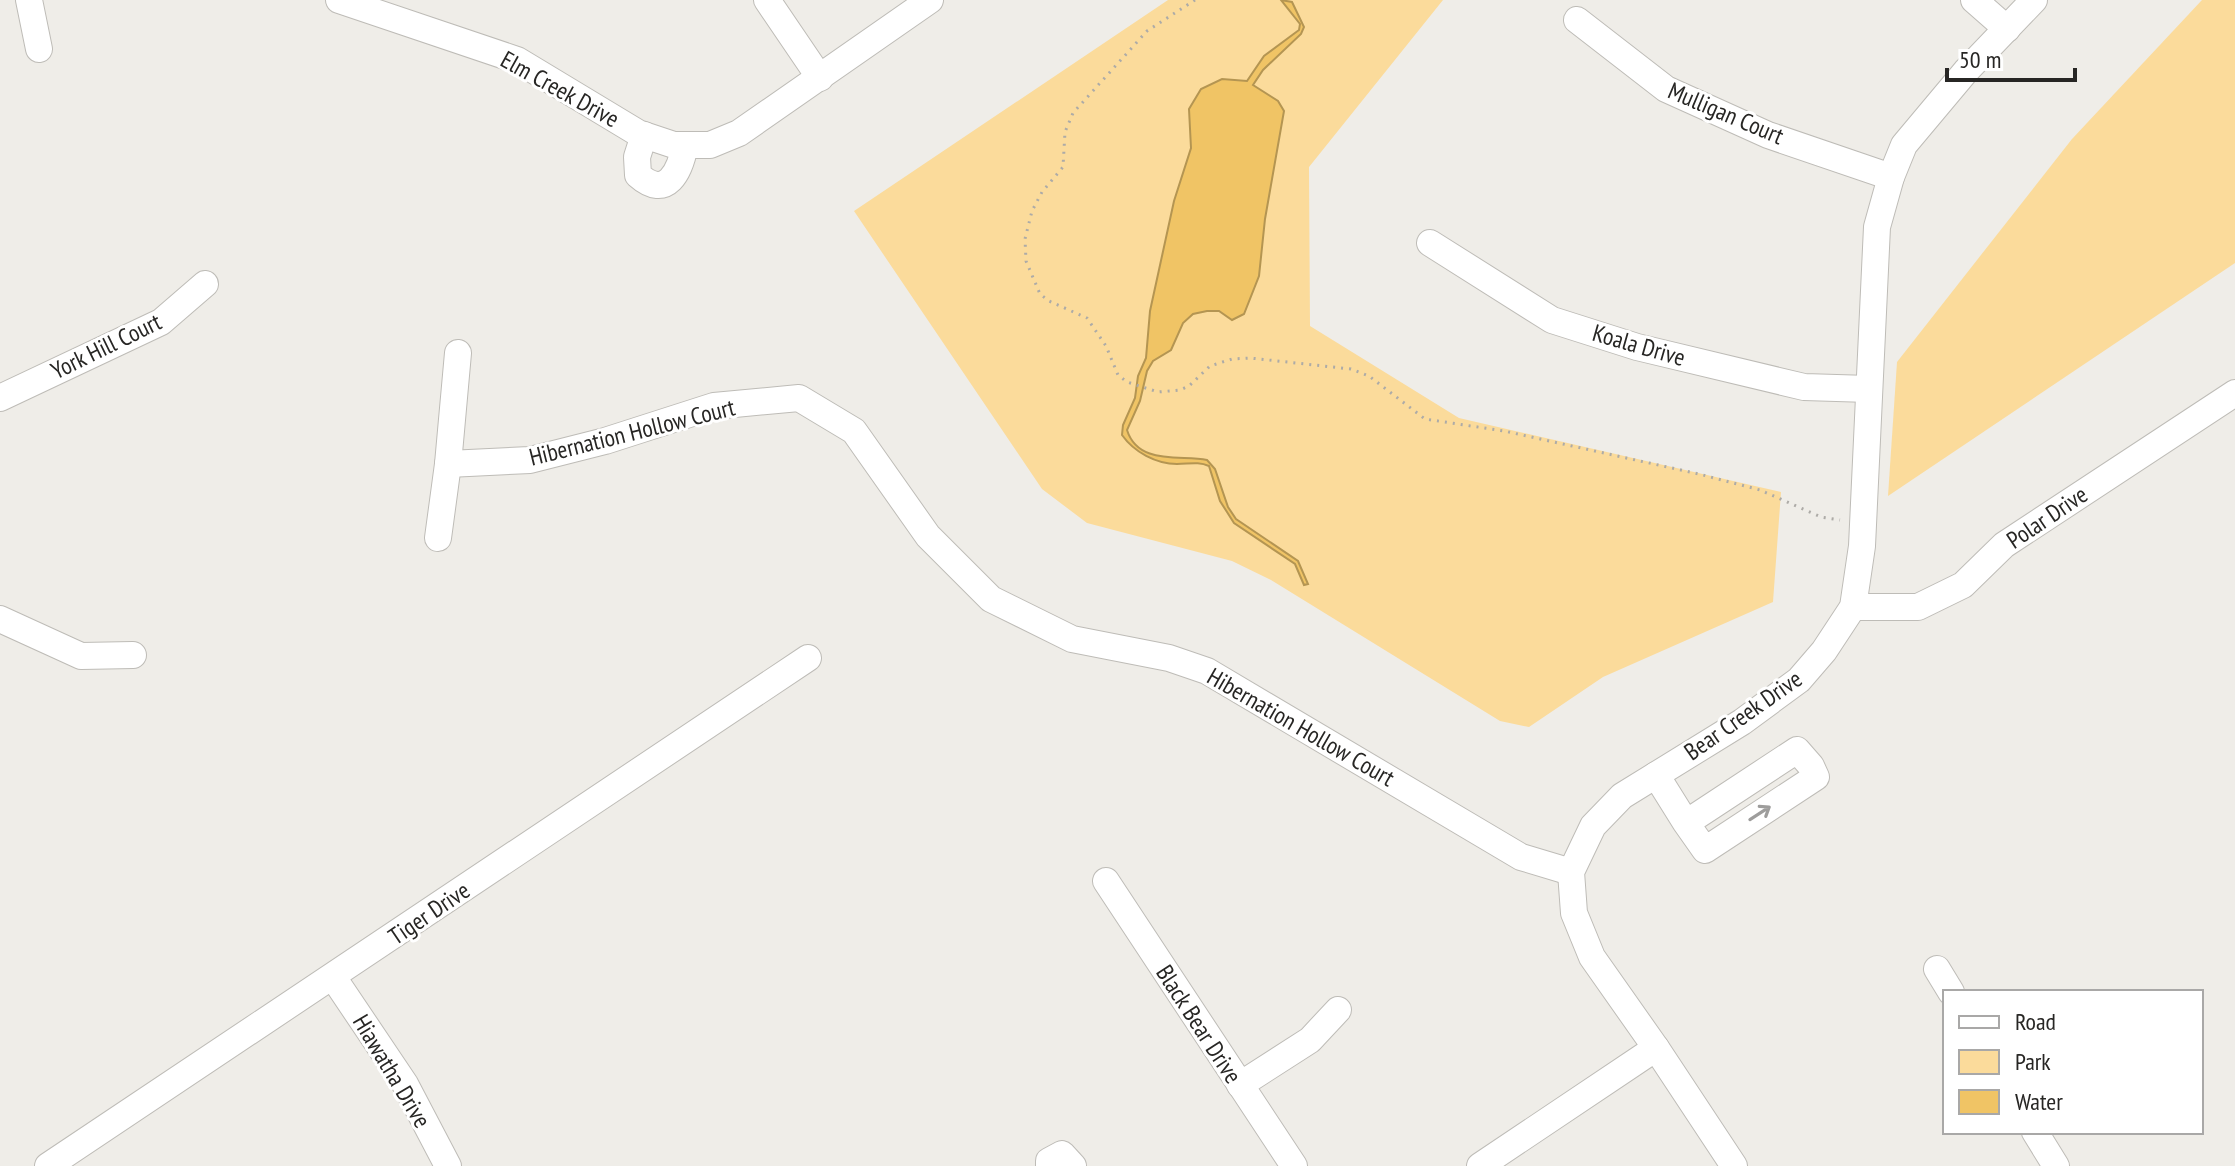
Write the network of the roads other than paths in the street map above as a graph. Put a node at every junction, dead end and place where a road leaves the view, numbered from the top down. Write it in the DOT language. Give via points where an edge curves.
graph roads {
  1 [pos="29,0"];
  2 [pos="339,0"];
  3 [pos="767,0"];
  4 [pos="930,0"];
  5 [pos="1974,0"];
  6 [pos="2034,0"];
  7 [pos="1577,20"];
  8 [pos="2007,29"];
  9 [pos="39,49"];
  10 [pos="820,78"];
  11 [pos="644,135"];
  12 [pos="685,145"];
  13 [pos="1891,177"];
  14 [pos="1430,243"];
  15 [pos="205,284"];
  16 [pos="458,353"];
  17 [pos="1869,389"];
  18 [pos="2235,393"];
  19 [pos="0,398"];
  20 [pos="448,464"];
  21 [pos="438,538"];
  22 [pos="1853,607"];
  23 [pos="0,619"];
  24 [pos="133,655"];
  25 [pos="808,658"];
  26 [pos="1656,775"];
  27 [pos="1686,823"];
  28 [pos="1571,872"];
  29 [pos="1106,881"];
  30 [pos="1937,969"];
  31 [pos="333,977"];
  32 [pos="1950,990"];
  33 [pos="1338,1010"];
  34 [pos="1656,1048"];
  35 [pos="1240,1085"];
  36 [pos="2036,1134"];
  37 [pos="48,1166"];
  38 [pos="448,1166"];
  39 [pos="1049,1166"];
  40 [pos="1073,1166"];
  41 [pos="1294,1166"];
  42 [pos="1480,1166"];
  43 [pos="1734,1166"];
  44 [pos="2056,1166"];
  1 -- 9 [label="street"];
  2 -- 11 [label="street, Elm Creek Drive" via="517,60"];
  3 -- 10 [label="street"];
  4 -- 10 [label="street, Elm Creek Drive"];
  5 -- 8 [label="street"];
  6 -- 8 [label="street, Bear Creek Drive"];
  7 -- 13 [label="street, Mulligan Court" via="1666,89 1768,135"];
  8 -- 13 [label="street, Bear Creek Drive" via="1904,145"];
  10 -- 12 [label="street, Elm Creek Drive" via="739,133 710,145"];
  11 -- 12 [label="street, Elm Creek Drive"];
  11 -- 12 [label="street, Elm Creek Drive" via="638,175 648,184 661,186 673,178"];
  13 -- 17 [label="street, Bear Creek Drive" via="1877,227"];
  14 -- 17 [label="street, Koala Drive" via="1552,320 1637,347 1804,387"];
  15 -- 19 [label="street, York Hill Court" via="161,322"];
  16 -- 20 [label="street"];
  17 -- 22 [label="street, Bear Creek Drive" via="1862,546"];
  18 -- 22 [label="street, Polar Drive" via="2004,545 1963,585 1918,607"];
  20 -- 21 [label="street"];
  20 -- 28 [label="street, Hibernation Hollow Court" via="530,460 714,406 799,398 854,431 928,536 991,599 1072,639 1207,671 1521,857"];
  22 -- 26 [label="street, Bear Creek Drive" via="1799,680"];
  23 -- 24 [label="street" via="81,656"];
  25 -- 31 [label="street, Tiger Drive"];
  26 -- 27 [label="street"];
  26 -- 28 [label="street, Bear Creek Drive" via="1622,796 1593,826"];
  27 -- 27 [label="street, one-way" via="1705,850 1816,777 1797,750"];
  28 -- 34 [label="street, Bear Creek Drive" via="1574,913 1592,957"];
  29 -- 35 [label="street, Black Bear Drive"];
  30 -- 32 [label="street"];
  31 -- 37 [label="street, Tiger Drive"];
  31 -- 38 [label="street, Hiawatha Drive" via="405,1084"];
  33 -- 35 [label="street" via="1310,1040"];
  34 -- 42 [label="street"];
  34 -- 43 [label="street, Bear Creek Drive"];
  35 -- 41 [label="street, Black Bear Drive"];
  36 -- 44 [label="street"];
  39 -- 40 [label="street" via="1062,1154"];
}
